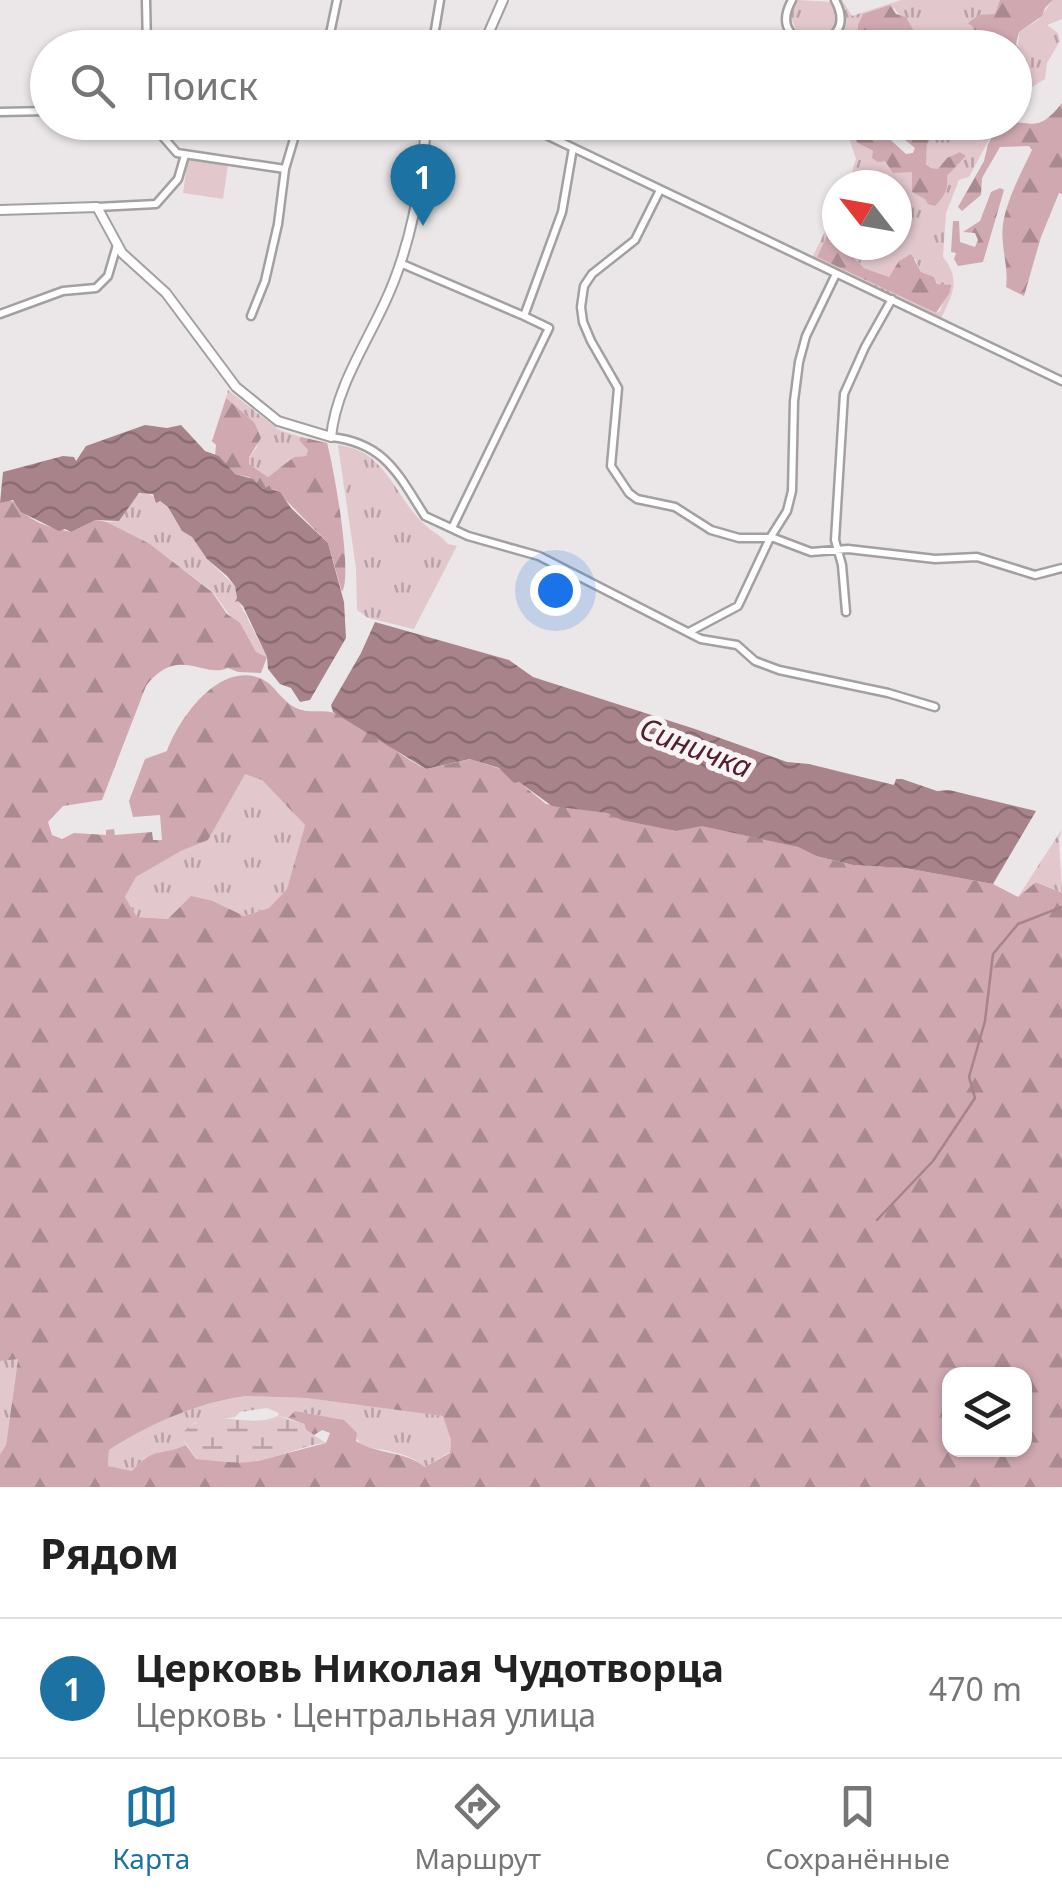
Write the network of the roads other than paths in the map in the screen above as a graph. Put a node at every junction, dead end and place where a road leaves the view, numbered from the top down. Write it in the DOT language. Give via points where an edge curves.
graph roads {
  1 [pos="337,0"];
  2 [pos="440,0"];
  3 [pos="503,0"];
  4 [pos="792,0"];
  5 [pos="835,0"];
  6 [pos="147,1"];
  7 [pos="147,30"];
  8 [pos="331,30"];
  9 [pos="435,30"];
  10 [pos="490,30"];
  11 [pos="791,30"];
  12 [pos="835,30"];
  13 [pos="30,111"];
  14 [pos="0,112"];
  15 [pos="166,140"];
  16 [pos="293,140"];
  17 [pos="424,140"];
  18 [pos="556,140"];
  19 [pos="572,148"];
  20 [pos="185,155"];
  21 [pos="284,169"];
  22 [pos="660,190"];
  23 [pos="97,207"];
  24 [pos="0,210"];
  25 [pos="117,245"];
  26 [pos="400,263"];
  27 [pos="836,274"];
  28 [pos="892,299"];
  29 [pos="0,314"];
  30 [pos="250,316"];
  31 [pos="524,316"];
  32 [pos="1062,381"];
  33 [pos="331,437"];
  34 [pos="452,528"];
  35 [pos="770,538"];
  36 [pos="838,550"];
  37 [pos="1062,568"];
  38 [pos="846,612"];
  39 [pos="689,632"];
  40 [pos="934,707"];
  1 -- 8 [label="street"];
  2 -- 9 [label="street"];
  3 -- 10 [label="street"];
  4 -- 11 [label="street"];
  5 -- 12 [label="street"];
  6 -- 7 [label="street"];
  13 -- 14 [label="street"];
  15 -- 20 [label="street"];
  16 -- 21 [label="street"];
  17 -- 26 [label="street"];
  18 -- 19 [label="street"];
  19 -- 22 [label="street"];
  19 -- 31 [label="street" via="562,212"];
  20 -- 21 [label="street"];
  20 -- 23 [label="street" via="178,179 156,204"];
  21 -- 30 [label="street" via="272,253"];
  22 -- 27 [label="street"];
  22 -- 35 [label="street" via="635,240 592,274 582,297 582,322 618,388 611,466 637,499 676,507 711,530"];
  23 -- 24 [label="street"];
  23 -- 25 [label="street"];
  25 -- 29 [label="street" via="108,276 96,288"];
  25 -- 33 [label="street" via="166,294 250,400 278,421"];
  26 -- 31 [label="street"];
  26 -- 33 [label="street" via="339,398"];
  27 -- 28 [label="street"];
  27 -- 35 [label="street" via="804,343 794,401 792,490"];
  28 -- 32 [label="street"];
  28 -- 36 [label="street" via="844,394"];
  31 -- 34 [label="street" via="549,328"];
  33 -- 34 [label="street" via="377,452 425,516"];
  34 -- 39 [label="street" via="539,556"];
  35 -- 36 [label="street" via="805,551"];
  35 -- 39 [label="street" via="738,606"];
  36 -- 37 [label="street" via="982,557 1035,575"];
  36 -- 38 [label="street"];
  39 -- 40 [label="street" via="737,645 779,670"];
}
